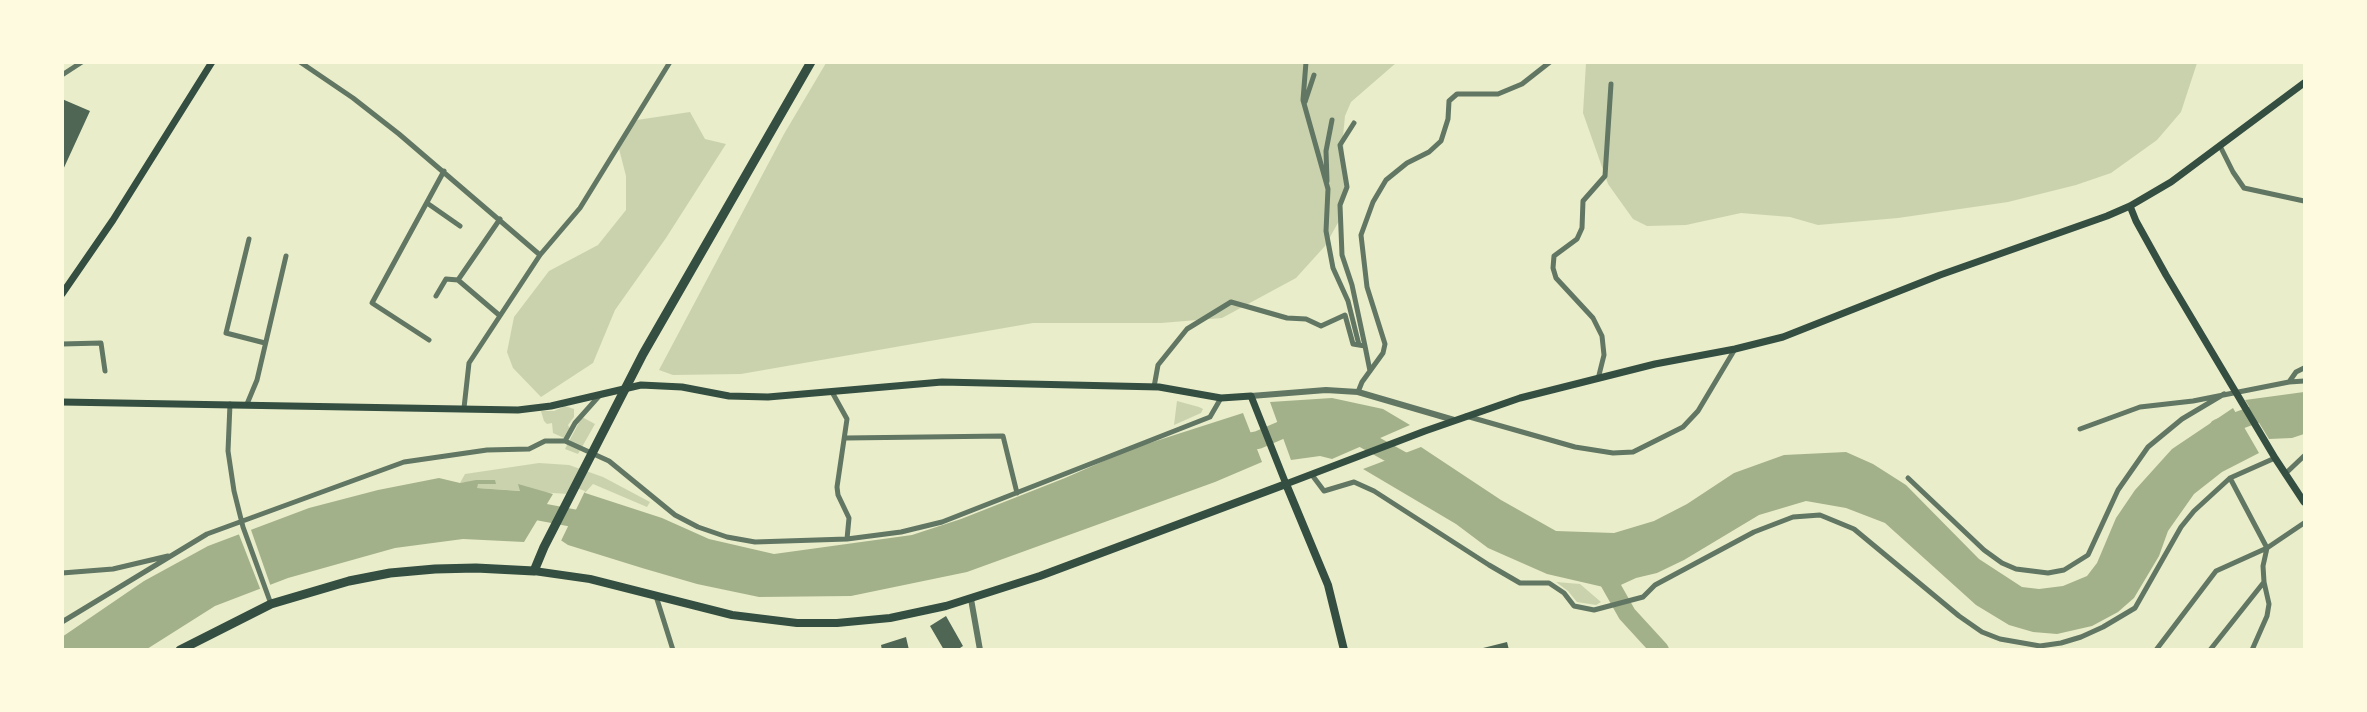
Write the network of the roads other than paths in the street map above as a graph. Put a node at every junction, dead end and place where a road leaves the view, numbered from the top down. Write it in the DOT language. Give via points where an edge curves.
graph roads {
  1 [pos="82,62"];
  2 [pos="212,62"];
  3 [pos="300,62"];
  4 [pos="670,62"];
  5 [pos="811,62"];
  6 [pos="1306,62"];
  7 [pos="1550,62"];
  8 [pos="1314,74"];
  9 [pos="62,75"];
  10 [pos="2304,83"];
  11 [pos="1611,84"];
  12 [pos="1304,105"];
  13 [pos="1332,120"];
  14 [pos="1354,123"];
  15 [pos="2220,146"];
  16 [pos="444,171"];
  17 [pos="1328,190"];
  18 [pos="2304,201"];
  19 [pos="427,203"];
  20 [pos="2130,206"];
  21 [pos="500,219"];
  22 [pos="460,226"];
  23 [pos="249,239"];
  24 [pos="540,255"];
  25 [pos="286,256"];
  26 [pos="458,280"];
  27 [pos="62,294"];
  28 [pos="436,296"];
  29 [pos="499,315"];
  30 [pos="429,340"];
  31 [pos="265,343"];
  32 [pos="62,344"];
  33 [pos="1359,345"];
  34 [pos="1365,346"];
  35 [pos="1735,350"];
  36 [pos="2304,368"];
  37 [pos="105,371"];
  38 [pos="1370,371"];
  39 [pos="1598,379"];
  40 [pos="2304,381"];
  41 [pos="2288,382"];
  42 [pos="1154,387"];
  43 [pos="832,392"];
  44 [pos="1358,392"];
  45 [pos="2235,392"];
  46 [pos="2224,394"];
  47 [pos="600,395"];
  48 [pos="1221,398"];
  49 [pos="1252,400"];
  50 [pos="62,402"];
  51 [pos="230,404"];
  52 [pos="247,404"];
  53 [pos="464,408"];
  54 [pos="1466,416"];
  55 [pos="1454,420"];
  56 [pos="2080,429"];
  57 [pos="846,438"];
  58 [pos="565,441"];
  59 [pos="2304,456"];
  60 [pos="2275,458"];
  61 [pos="1312,474"];
  62 [pos="2285,474"];
  63 [pos="1908,478"];
  64 [pos="2230,478"];
  65 [pos="1286,484"];
  66 [pos="1017,493"];
  67 [pos="2304,502"];
  68 [pos="2304,523"];
  69 [pos="242,524"];
  70 [pos="847,540"];
  71 [pos="2267,548"];
  72 [pos="174,554"];
  73 [pos="534,571"];
  74 [pos="62,574"];
  75 [pos="2264,582"];
  76 [pos="656,596"];
  77 [pos="971,599"];
  78 [pos="271,604"];
  79 [pos="62,622"];
  80 [pos="194,641"];
  81 [pos="180,650"];
  82 [pos="200,650"];
  83 [pos="674,650"];
  84 [pos="980,650"];
  85 [pos="1344,650"];
  86 [pos="2156,650"];
  87 [pos="2210,650"];
  88 [pos="2252,650"];
  1 -- 9 [label="street"];
  2 -- 27 [label="main road" via="113,220"];
  3 -- 16 [label="street" via="353,98"];
  4 -- 24 [label="street" via="580,208"];
  5 -- 73 [label="highway" via="643,354"];
  6 -- 12 [label="street"];
  7 -- 38 [label="street" via="1522,84 1498,94 1457,94 1449,101 1448,119 1441,141 1386,180 1373,202 1361,235 1367,287 1385,344 1383,353"];
  8 -- 12 [label="street"];
  10 -- 15 [label="main road"];
  11 -- 39 [label="street" via="1605,176 1583,201 1578,240 1554,256 1552,268 1556,278 1593,318 1602,336 1604,355"];
  12 -- 17 [label="street"];
  13 -- 17 [label="street" via="1326,151"];
  14 -- 34 [label="street" via="1340,145 1347,187 1340,206 1342,255"];
  15 -- 18 [label="street" via="2244,188"];
  15 -- 20 [label="main road" via="2171,182"];
  16 -- 19 [label="street"];
  16 -- 21 [label="street"];
  17 -- 33 [label="street" via="1326,231 1333,268 1348,301"];
  19 -- 22 [label="street"];
  19 -- 30 [label="street" via="372,303"];
  20 -- 35 [label="main road" via="1940,275 1783,337"];
  20 -- 45 [label="main road"];
  21 -- 24 [label="street"];
  21 -- 26 [label="street"];
  23 -- 31 [label="street" via="226,333"];
  24 -- 29 [label="street"];
  25 -- 31 [label="street"];
  26 -- 28 [label="street" via="446,279"];
  26 -- 29 [label="street"];
  29 -- 53 [label="street" via="469,364"];
  31 -- 52 [label="street" via="257,380"];
  32 -- 37 [label="street" via="101,343"];
  33 -- 34 [label="street"];
  33 -- 42 [label="street" via="1353,344 1345,315 1321,326 1306,319 1287,318 1231,302 1187,329 1158,365"];
  34 -- 38 [label="street"];
  35 -- 39 [label="main road" via="1655,364"];
  35 -- 54 [label="street" via="1698,411 1683,428 1633,452 1613,453 1575,447"];
  36 -- 41 [label="street"];
  38 -- 44 [label="street"];
  39 -- 54 [label="main road" via="1552,388"];
  40 -- 41 [label="street"];
  41 -- 45 [label="street"];
  42 -- 43 [label="main road" via="942,382"];
  42 -- 48 [label="main road"];
  43 -- 47 [label="main road" via="768,397 729,396 682,387 641,385"];
  43 -- 57 [label="street" via="847,419"];
  44 -- 49 [label="street" via="1326,390"];
  44 -- 55 [label="street"];
  45 -- 46 [label="street"];
  45 -- 60 [label="main road"];
  46 -- 56 [label="street" via="2140,407"];
  46 -- 63 [label="street" via="2182,419 2148,447 2118,490 2088,555 2064,570 2048,573 2002,563"];
  47 -- 53 [label="main road" via="518,410"];
  47 -- 58 [label="street" via="575,423"];
  48 -- 49 [label="main road"];
  48 -- 66 [label="street" via="1210,417"];
  49 -- 65 [label="main road"];
  50 -- 51 [label="main road"];
  51 -- 52 [label="main road"];
  51 -- 69 [label="street" via="228,451"];
  52 -- 53 [label="main road"];
  54 -- 55 [label="main road"];
  55 -- 61 [label="main road"];
  57 -- 66 [label="street" via="1003,436"];
  57 -- 70 [label="street" via="837,487 849,518"];
  58 -- 69 [label="street" via="546,441 529,449 487,450 404,462"];
  58 -- 70 [label="street" via="609,461 675,515 698,527 756,542"];
  59 -- 62 [label="street"];
  60 -- 62 [label="main road"];
  60 -- 64 [label="street"];
  61 -- 64 [label="street" via="1324,491 1354,482 1374,491 1520,582 1549,583 1564,593 1574,606 1594,610 1643,596 1656,585 1754,532 1793,517 1820,516 1854,529 1958,616 1982,632 2000,639 2040,646 2061,644 2103,627 2135,608 2181,527 2206,498"];
  61 -- 65 [label="main road"];
  62 -- 67 [label="main road"];
  64 -- 71 [label="street"];
  65 -- 77 [label="main road"];
  65 -- 85 [label="main road" via="1328,585"];
  66 -- 70 [label="street" via="942,522"];
  68 -- 71 [label="street"];
  69 -- 72 [label="street" via="207,534"];
  69 -- 78 [label="street"];
  71 -- 75 [label="street"];
  71 -- 86 [label="street" via="2216,572"];
  72 -- 74 [label="street" via="113,568"];
  72 -- 79 [label="street"];
  73 -- 76 [label="main road" via="590,579"];
  73 -- 78 [label="highway" via="476,568 390,573 321,588"];
  75 -- 87 [label="street"];
  75 -- 88 [label="street" via="2269,604 2267,616"];
  76 -- 77 [label="main road" via="732,615 797,623 890,618"];
  76 -- 83 [label="street"];
  77 -- 84 [label="street"];
  78 -- 80 [label="highway"];
  80 -- 81 [label="highway"];
  80 -- 82 [label="street"];
}
